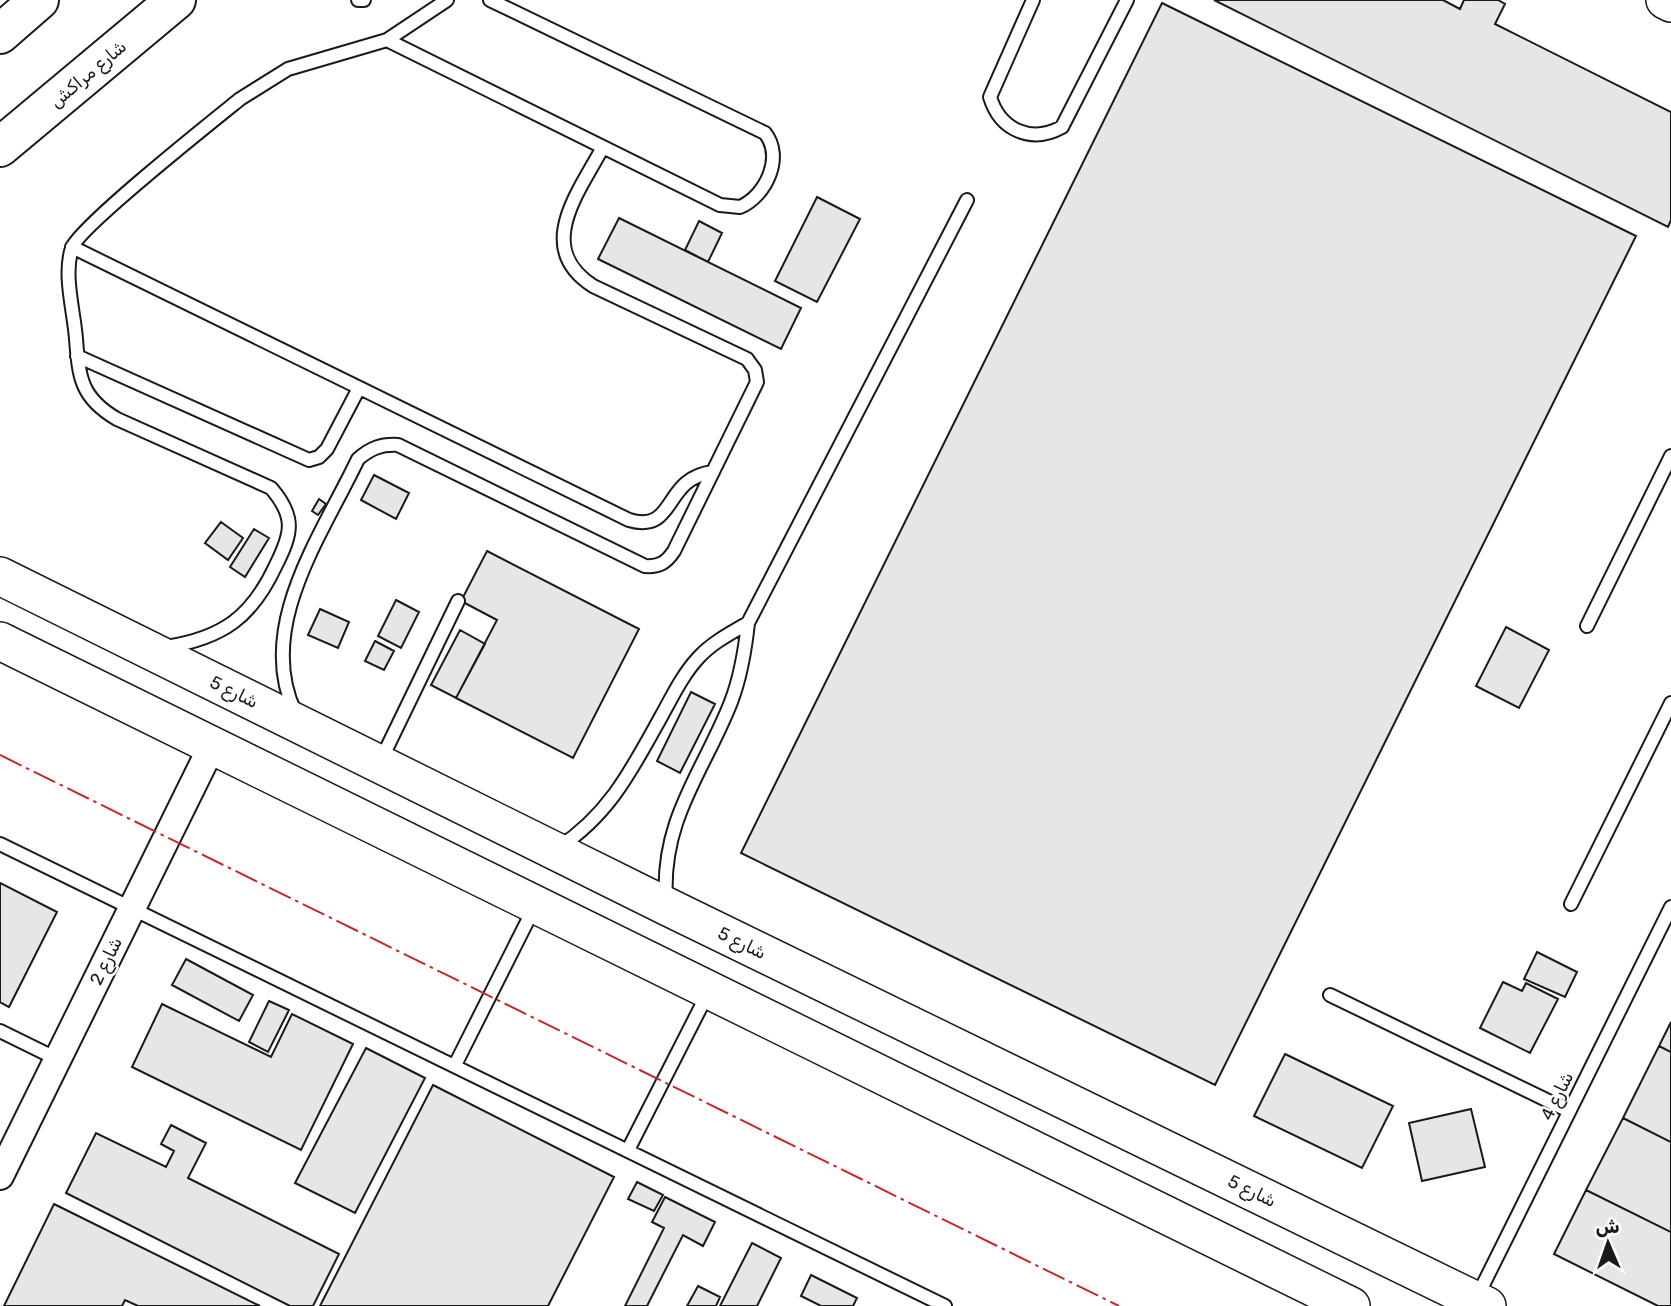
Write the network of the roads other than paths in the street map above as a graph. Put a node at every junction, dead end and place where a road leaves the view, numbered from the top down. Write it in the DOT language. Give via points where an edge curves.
graph roads {
  1 [pos="176,0"];
  2 [pos="358,0"];
  3 [pos="364,0"];
  4 [pos="447,0"];
  5 [pos="490,0"];
  6 [pos="1033,0"];
  7 [pos="1127,0"];
  8 [pos="1665,0"];
  9 [pos="1671,3"];
  10 [pos="387,40"];
  11 [pos="0,147"];
  12 [pos="603,147"];
  13 [pos="967,200"];
  14 [pos="72,247"];
  15 [pos="77,356"];
  16 [pos="359,388"];
  17 [pos="1671,456"];
  18 [pos="713,472"];
  19 [pos="0,576"];
  20 [pos="458,601"];
  21 [pos="748,623"];
  22 [pos="1587,626"];
  23 [pos="0,641"];
  24 [pos="144,647"];
  25 [pos="1671,702"];
  26 [pos="300,724"];
  27 [pos="212,746"];
  28 [pos="379,762"];
  29 [pos="450,798"];
  30 [pos="0,844"];
  31 [pos="420,847"];
  32 [pos="556,849"];
  33 [pos="536,904"];
  34 [pos="1571,904"];
  35 [pos="666,906"];
  36 [pos="132,907"];
  37 [pos="1671,907"];
  38 [pos="710,990"];
  39 [pos="1330,995"];
  40 [pos="0,1031"];
  41 [pos="57,1059"];
  42 [pos="455,1065"];
  43 [pos="1570,1111"];
  44 [pos="628,1150"];
  45 [pos="0,1176"];
  46 [pos="1481,1303"];
  47 [pos="944,1306"];
  48 [pos="1351,1306"];
  1 -- 11 [label="main road, شارع مراكش"];
  2 -- 3 [label="lane"];
  4 -- 10 [label="lane"];
  5 -- 12 [label="lane" via="765,133 775,154 757,195 749,203 730,208"];
  6 -- 7 [label="lane" via="990,97 995,112 1006,123 1046,136 1062,127"];
  8 -- 9 [label="street"];
  10 -- 12 [label="lane"];
  10 -- 14 [label="lane" via="288,69 264,82 93,222"];
  12 -- 18 [label="lane" via="563,227 568,264 593,286 735,352 755,369 757,382"];
  13 -- 21 [label="lane"];
  14 -- 15 [label="lane" via="69,271"];
  14 -- 16 [label="lane"];
  15 -- 16 [label="lane" via="309,460 327,449"];
  15 -- 24 [label="lane" via="86,393 99,409 271,488 284,503 290,522 288,541 253,607 189,643"];
  16 -- 18 [label="lane" via="642,523 666,511 687,480"];
  17 -- 22 [label="lane"];
  18 -- 26 [label="lane" via="667,561 645,566 398,445 369,449 358,459 286,612 282,670"];
  19 -- 24 [label="street, شارع 5"];
  20 -- 28 [label="lane"];
  21 -- 32 [label="lane" via="723,637 682,678 638,760 603,812"];
  21 -- 35 [label="lane" via="733,696 692,779 671,836 664,876"];
  23 -- 27 [label="street"];
  24 -- 26 [label="street, شارع 5"];
  25 -- 34 [label="lane"];
  26 -- 28 [label="street, شارع 5"];
  27 -- 31 [label="street"];
  27 -- 36 [label="street, شارع 2"];
  28 -- 29 [label="street, شارع 5"];
  29 -- 31 [label="street" via="425,816 419,831"];
  29 -- 32 [label="street, شارع 5"];
  30 -- 36 [label="lane"];
  31 -- 33 [label="street"];
  32 -- 35 [label="street, شارع 5"];
  33 -- 38 [label="street"];
  33 -- 42 [label="lane"];
  35 -- 46 [label="street, شارع 5"];
  36 -- 41 [label="street, شارع 2"];
  36 -- 42 [label="lane"];
  37 -- 43 [label="lane, شارع 4"];
  38 -- 44 [label="lane"];
  38 -- 48 [label="street"];
  39 -- 43 [label="lane"];
  40 -- 41 [label="lane"];
  41 -- 45 [label="street, شارع 2"];
  42 -- 44 [label="lane"];
  43 -- 46 [label="lane, شارع 4"];
  44 -- 47 [label="lane"];
}
